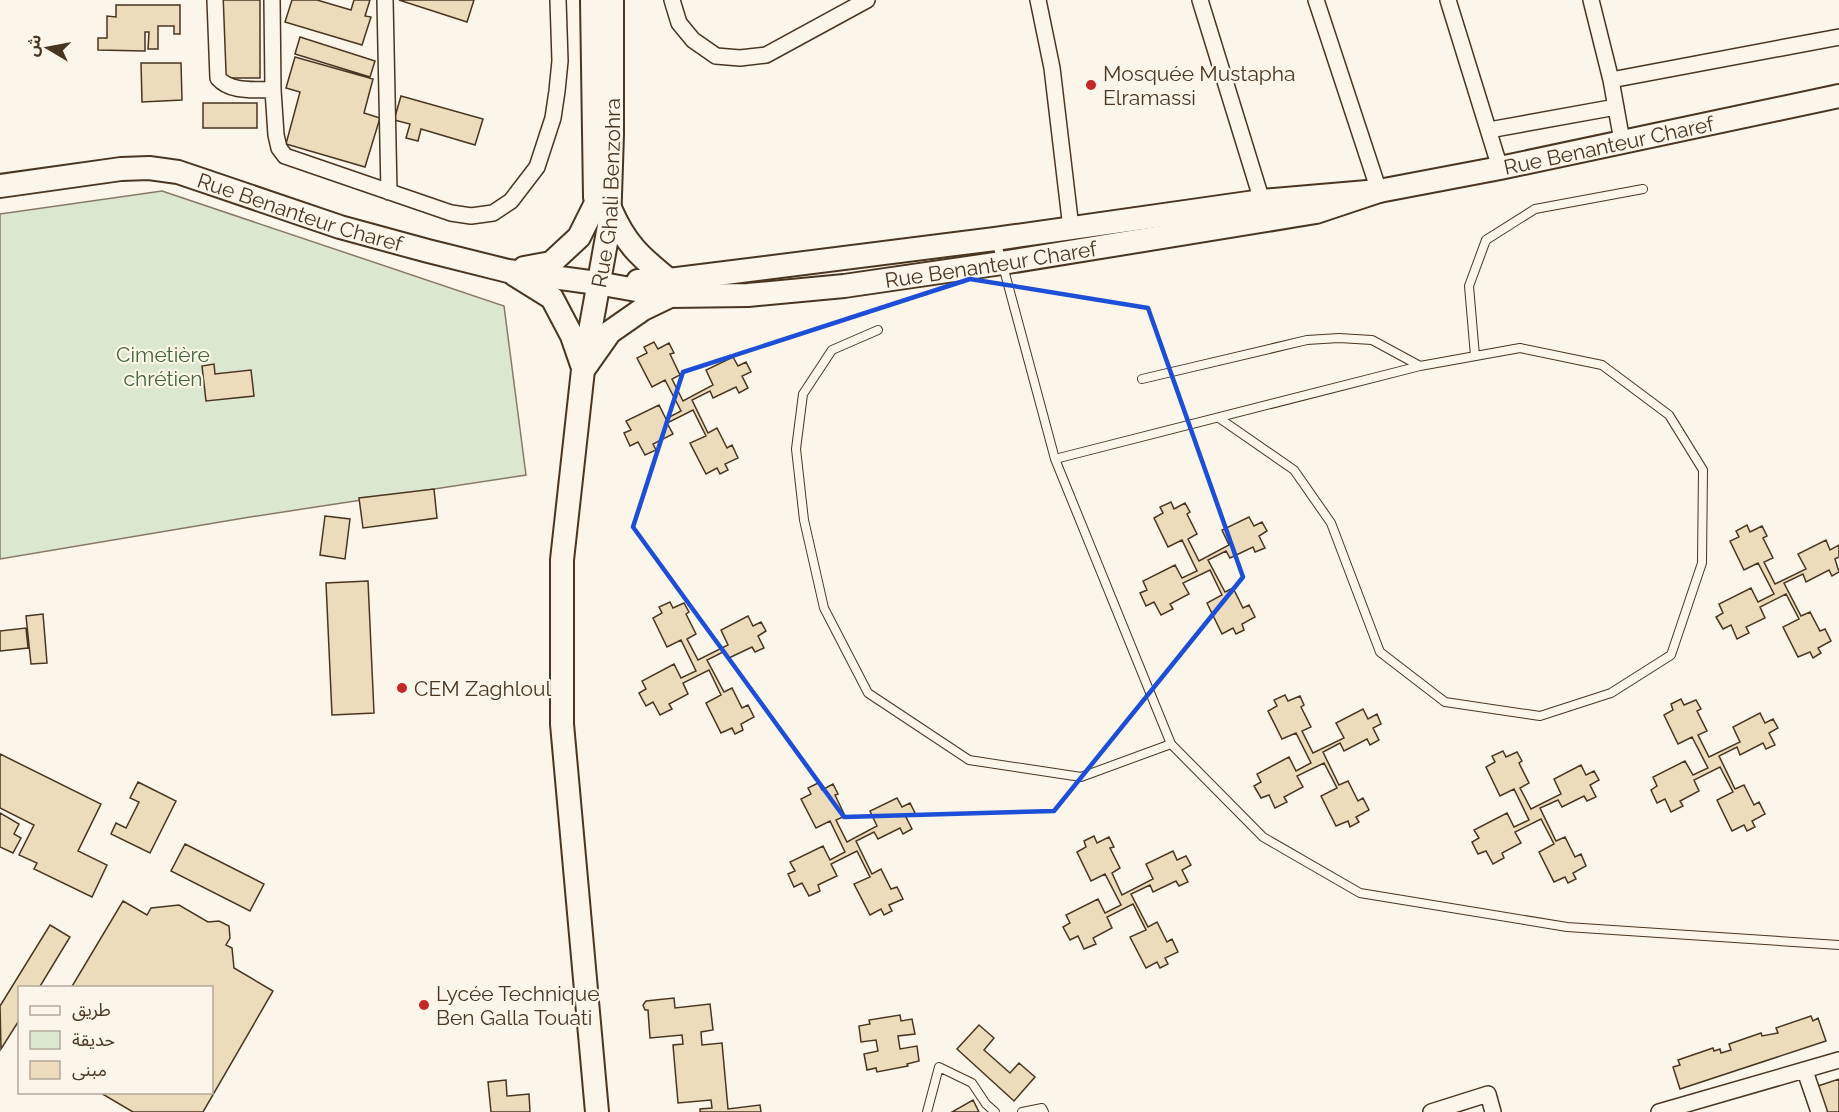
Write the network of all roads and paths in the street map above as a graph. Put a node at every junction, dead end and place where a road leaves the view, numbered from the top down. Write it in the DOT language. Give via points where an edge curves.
graph roads {
  1 [pos="215,0"];
  2 [pos="272,0"];
  3 [pos="385,0"];
  4 [pos="558,0"];
  5 [pos="592,0"];
  6 [pos="612,0"];
  7 [pos="672,0"];
  8 [pos="867,0"];
  9 [pos="1038,0"];
  10 [pos="1200,0"];
  11 [pos="1316,0"];
  12 [pos="1448,0"];
  13 [pos="1591,0"];
  14 [pos="1839,37"];
  15 [pos="1611,80"];
  16 [pos="273,90"];
  17 [pos="1839,96"];
  18 [pos="1616,107"];
  19 [pos="1489,130"];
  20 [pos="1622,141"];
  21 [pos="1500,168"];
  22 [pos="0,186"];
  23 [pos="1643,189"];
  24 [pos="1378,191"];
  25 [pos="389,192"];
  26 [pos="1262,201"];
  27 [pos="603,205"];
  28 [pos="1071,228"];
  29 [pos="995,239"];
  30 [pos="1002,262"];
  31 [pos="508,271"];
  32 [pos="597,282"];
  33 [pos="670,288"];
  34 [pos="878,330"];
  35 [pos="1475,356"];
  36 [pos="1420,366"];
  37 [pos="583,370"];
  38 [pos="1142,379"];
  39 [pos="1219,418"];
  40 [pos="1055,459"];
  41 [pos="1172,744"];
  42 [pos="1839,945"];
  43 [pos="1839,1060"];
  44 [pos="1805,1071"];
  45 [pos="1680,1109"];
  46 [pos="597,1112"];
  47 [pos="927,1112"];
  48 [pos="995,1112"];
  49 [pos="1022,1112"];
  50 [pos="1044,1112"];
  51 [pos="1431,1112"];
  52 [pos="1493,1112"];
  53 [pos="1659,1112"];
  54 [pos="1819,1112"];
  1 -- 16 [label="street" via="218,78 233,88"];
  2 -- 16 [label="street"];
  3 -- 25 [label="street"];
  4 -- 25 [label="street" via="560,61 553,118 537,167 512,201 493,213 471,216"];
  5 -- 27 [label="main road, Rue Ghali Benzohra"];
  6 -- 27 [label="main road, Rue Ghali Benzohra"];
  7 -- 8 [label="street" via="679,23 693,40 716,56 740,58 766,55"];
  9 -- 28 [label="street" via="1052,68"];
  10 -- 26 [label="street"];
  11 -- 24 [label="street"];
  12 -- 19 [label="street"];
  13 -- 15 [label="street"];
  14 -- 15 [label="street"];
  15 -- 18 [label="street"];
  16 -- 25 [label="street" via="276,135 285,156"];
  17 -- 20 [label="main road, Rue Benanteur Charef"];
  18 -- 19 [label="street"];
  18 -- 20 [label="street"];
  19 -- 21 [label="street"];
  20 -- 21 [label="main road, Rue Benanteur Charef"];
  21 -- 24 [label="main road, Rue Benanteur Charef"];
  22 -- 31 [label="main road, Rue Benanteur Charef" via="121,169 178,172 340,227"];
  23 -- 35 [label="lane" via="1535,209 1486,240 1469,286"];
  24 -- 26 [label="main road, Rue Benanteur Charef"];
  24 -- 30 [label="main road, Rue Benanteur Charef" via="1316,213"];
  26 -- 28 [label="main road, Rue Benanteur Charef"];
  27 -- 31 [label="main road" via="579,237 551,263"];
  27 -- 32 [label="main road, Rue Ghali Benzohra" via="609,226"];
  27 -- 33 [label="main road" via="628,241"];
  28 -- 29 [label="main road, Rue Benanteur Charef"];
  29 -- 30 [label="lane"];
  29 -- 33 [label="main road, Rue Benanteur Charef"];
  30 -- 33 [label="main road, Rue Benanteur Charef" via="844,286 748,295"];
  30 -- 40 [label="lane"];
  31 -- 32 [label="main road, Rue Benanteur Charef"];
  31 -- 37 [label="main road" via="552,298 572,336"];
  32 -- 33 [label="main road, Rue Benanteur Charef"];
  32 -- 37 [label="main road, Rue Ghali Benzohra"];
  33 -- 37 [label="main road" via="610,332"];
  34 -- 41 [label="lane" via="831,350 803,394 796,449 804,520 824,608 868,693 969,760 1081,777"];
  35 -- 36 [label="lane"];
  35 -- 39 [label="lane" via="1520,348 1602,365 1670,415 1703,470 1702,563 1671,655 1611,693 1540,716 1445,702 1380,652 1331,523 1294,470"];
  36 -- 38 [label="lane" via="1372,340 1339,338 1307,340"];
  36 -- 39 [label="lane"];
  37 -- 46 [label="main road, Rue Ghali Benzohra" via="562,560 562,724"];
  39 -- 40 [label="lane"];
  40 -- 41 [label="lane"];
  41 -- 42 [label="lane" via="1263,837 1360,893 1567,927"];
  43 -- 44 [label="street"];
  44 -- 45 [label="street"];
  44 -- 54 [label="street"];
  45 -- 53 [label="street"];
  47 -- 48 [label="lane" via="939,1067 972,1083"];
  49 -- 50 [label="lane" via="1041,1108"];
  51 -- 52 [label="street" via="1488,1094"];
}
